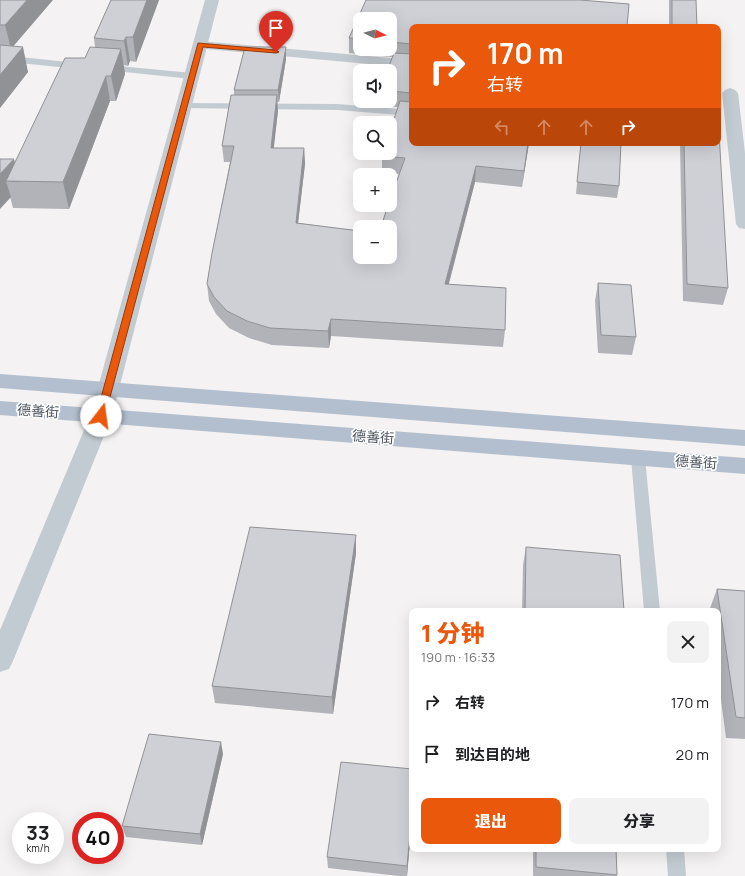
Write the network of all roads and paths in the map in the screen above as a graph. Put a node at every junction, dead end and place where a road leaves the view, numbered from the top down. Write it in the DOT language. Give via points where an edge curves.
graph roads {
  1 [pos="212,0"];
  2 [pos="200,45"];
  3 [pos="0,58"];
  4 [pos="409,64"];
  5 [pos="192,76"];
  6 [pos="731,93"];
  7 [pos="184,106"];
  8 [pos="409,113"];
  9 [pos="745,224"];
  10 [pos="0,381"];
  11 [pos="108,390"];
  12 [pos="0,408"];
  13 [pos="101,416"];
  14 [pos="745,438"];
  15 [pos="638,458"];
  16 [pos="745,466"];
  17 [pos="652,608"];
  18 [pos="0,661"];
  19 [pos="674,852"];
  20 [pos="677,876"];
  1 -- 2 [label="street"];
  2 -- 4 [label="street"];
  2 -- 5 [label="street"];
  3 -- 5 [label="lane"];
  5 -- 7 [label="street"];
  6 -- 9 [label="street"];
  7 -- 8 [label="lane" via="336,107"];
  7 -- 11 [label="street"];
  10 -- 11 [label="main road, 德善街"];
  11 -- 13 [label="street"];
  11 -- 14 [label="main road, 德善街"];
  12 -- 13 [label="main road, 德善街"];
  13 -- 15 [label="main road, 德善街"];
  13 -- 18 [label="street"];
  15 -- 16 [label="main road, 德善街"];
  15 -- 17 [label="lane"];
  19 -- 20 [label="lane"];
}
